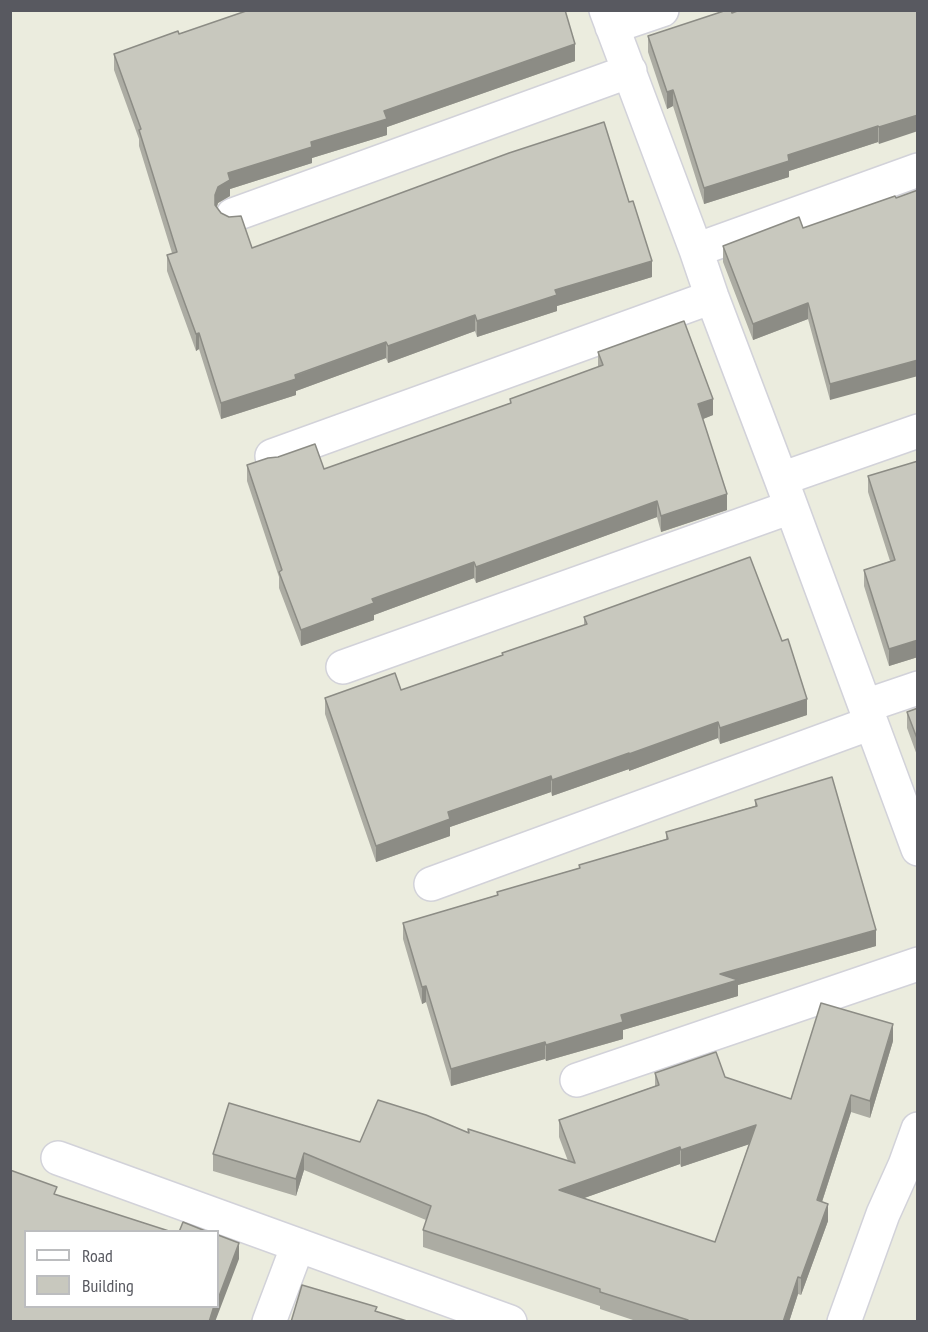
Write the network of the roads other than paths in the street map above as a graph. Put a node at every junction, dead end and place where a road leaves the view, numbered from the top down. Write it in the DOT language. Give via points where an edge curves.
graph roads {
  1 [pos="662,10"];
  2 [pos="609,19"];
  3 [pos="630,71"];
  4 [pos="918,170"];
  5 [pos="233,215"];
  6 [pos="696,250"];
  7 [pos="712,297"];
  8 [pos="918,431"];
  9 [pos="272,456"];
  10 [pos="786,493"];
  11 [pos="343,667"];
  12 [pos="918,688"];
  13 [pos="868,714"];
  14 [pos="918,849"];
  15 [pos="431,884"];
  16 [pos="918,964"];
  17 [pos="577,1080"];
  18 [pos="918,1129"];
  19 [pos="58,1158"];
  20 [pos="918,1203"];
  21 [pos="883,1214"];
  22 [pos="298,1245"];
  23 [pos="269,1322"];
  24 [pos="510,1322"];
  25 [pos="844,1322"];
  1 -- 2 [label="street"];
  2 -- 3 [label="street"];
  3 -- 5 [label="street"];
  3 -- 6 [label="street"];
  4 -- 6 [label="street"];
  6 -- 7 [label="street"];
  7 -- 9 [label="street"];
  7 -- 10 [label="street"];
  8 -- 10 [label="street"];
  10 -- 11 [label="street"];
  10 -- 13 [label="street"];
  12 -- 13 [label="street"];
  13 -- 14 [label="street"];
  13 -- 15 [label="street"];
  16 -- 17 [label="street"];
  18 -- 21 [label="street"];
  19 -- 22 [label="street"];
  20 -- 21 [label="street"];
  21 -- 25 [label="street"];
  22 -- 23 [label="street"];
  22 -- 24 [label="street"];
}
